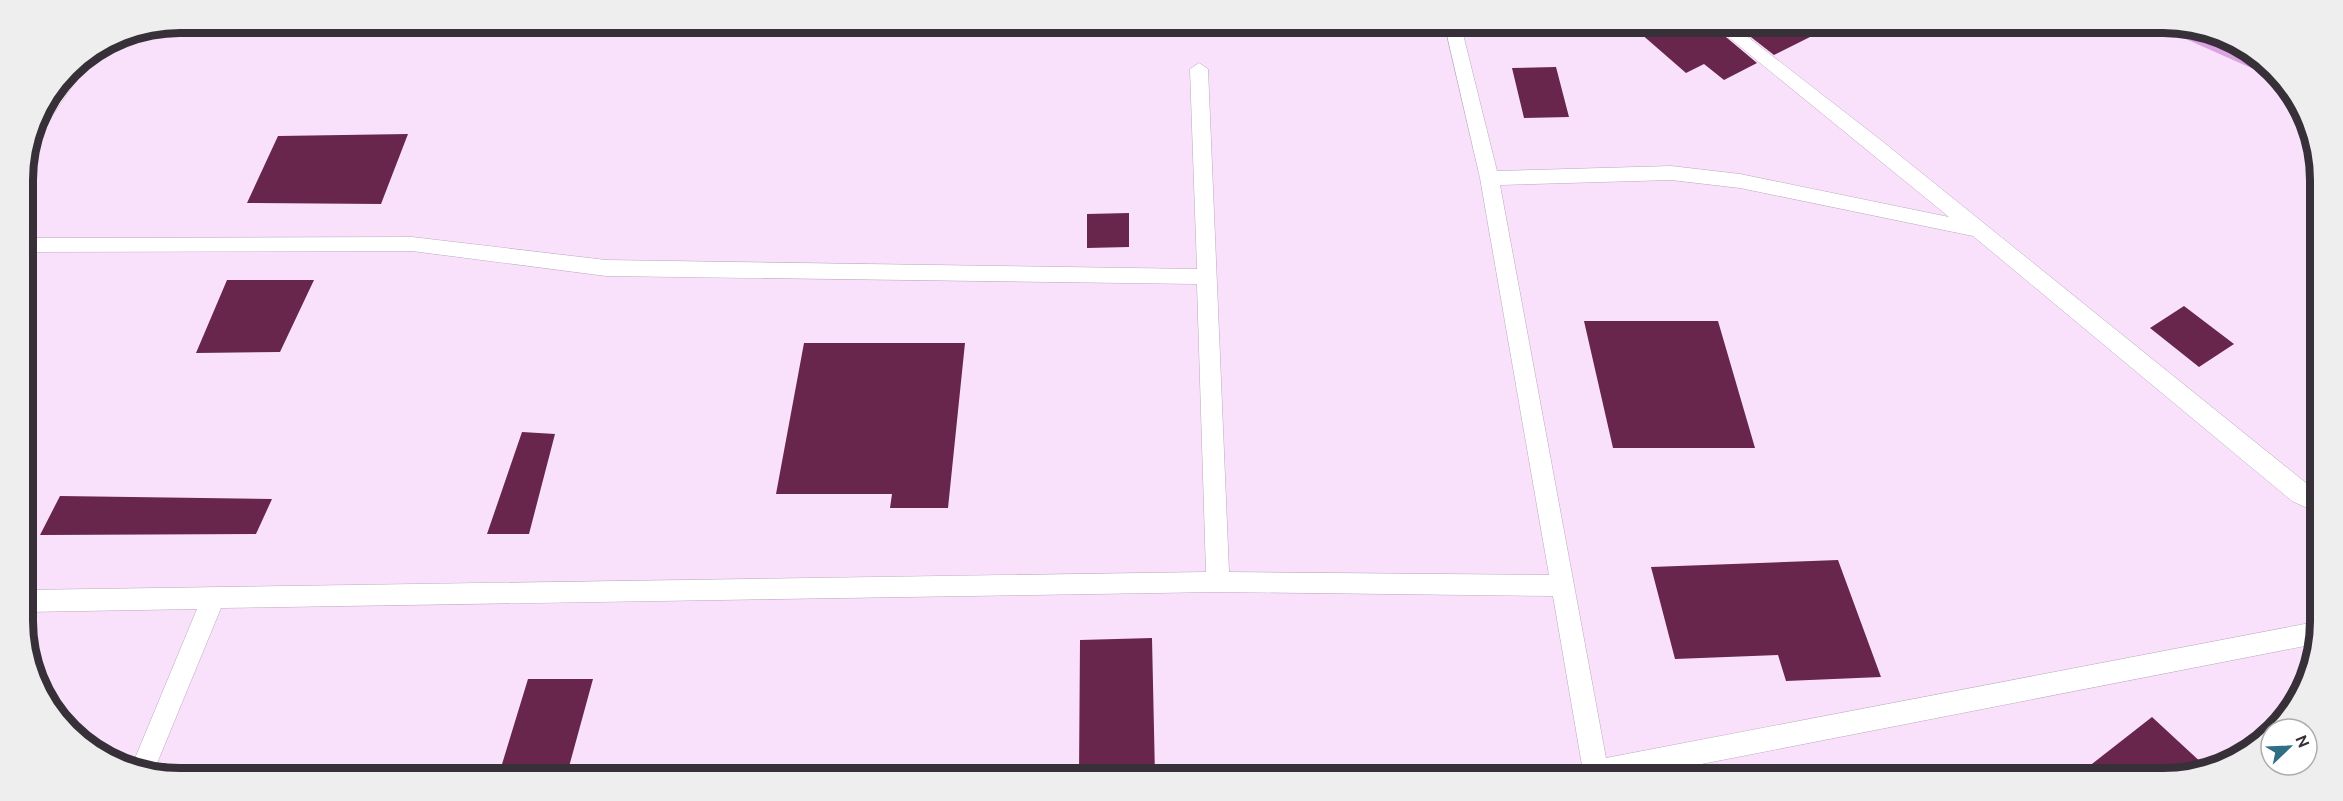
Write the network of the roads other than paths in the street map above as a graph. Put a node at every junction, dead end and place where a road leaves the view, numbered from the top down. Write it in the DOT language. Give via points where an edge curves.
graph roads {
  1 [pos="1455,33"];
  2 [pos="1732,33"];
  3 [pos="1199,69"];
  4 [pos="1489,178"];
  5 [pos="1977,230"];
  6 [pos="33,245"];
  7 [pos="1207,277"];
  8 [pos="2310,498"];
  9 [pos="1218,582"];
  10 [pos="1562,586"];
  11 [pos="213,599"];
  12 [pos="33,601"];
  13 [pos="2309,634"];
  14 [pos="145,764"];
  15 [pos="1595,768"];
  16 [pos="1627,768"];
  1 -- 4 [label="lane"];
  2 -- 5 [label="lane"];
  3 -- 7 [label="lane"];
  4 -- 5 [label="lane" via="1671,173 1740,181"];
  4 -- 10 [label="lane"];
  5 -- 8 [label="lane"];
  6 -- 7 [label="lane" via="412,244 606,268"];
  7 -- 9 [label="lane"];
  9 -- 10 [label="lane"];
  9 -- 11 [label="lane"];
  10 -- 15 [label="lane"];
  11 -- 12 [label="lane"];
  11 -- 14 [label="lane"];
  13 -- 16 [label="lane"];
}
